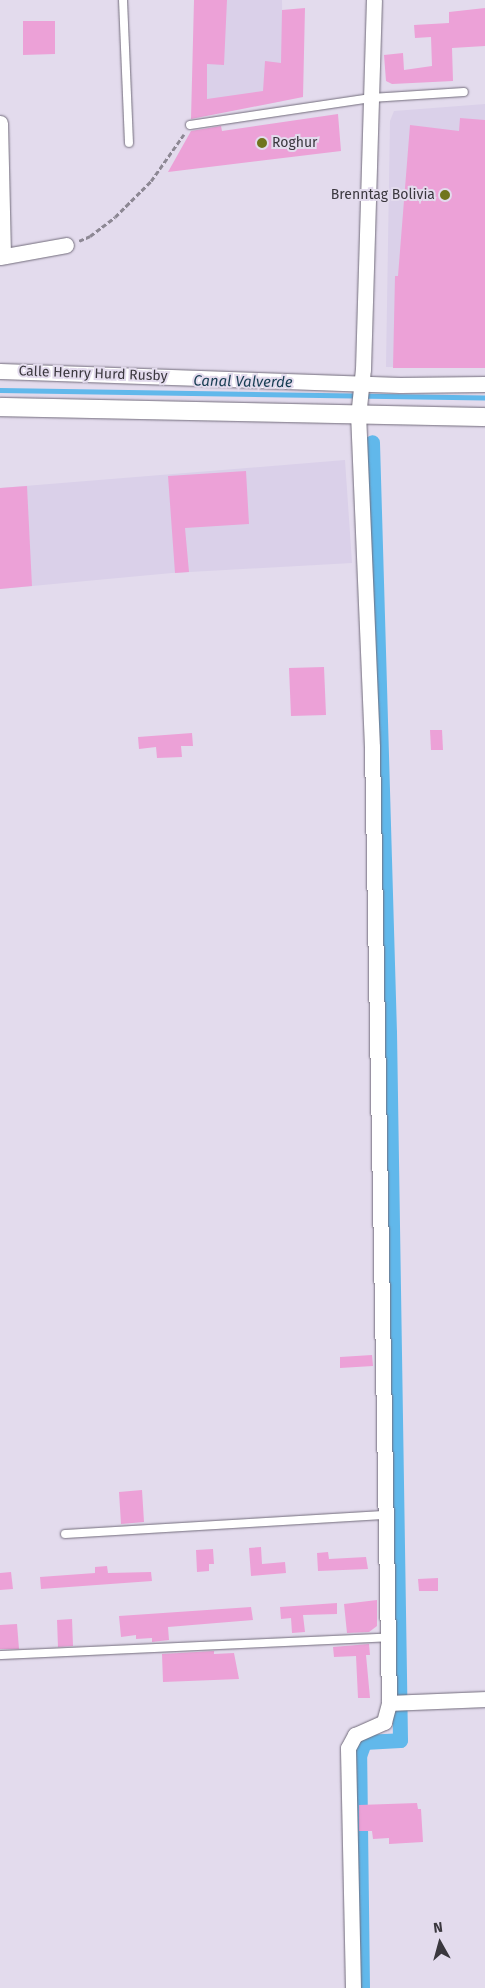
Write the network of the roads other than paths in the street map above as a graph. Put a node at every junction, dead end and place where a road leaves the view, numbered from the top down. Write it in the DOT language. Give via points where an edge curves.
graph roads {
  1 [pos="123,0"];
  2 [pos="374,0"];
  3 [pos="464,92"];
  4 [pos="371,98"];
  5 [pos="0,123"];
  6 [pos="190,125"];
  7 [pos="129,143"];
  8 [pos="66,245"];
  9 [pos="2,256"];
  10 [pos="0,372"];
  11 [pos="485,384"];
  12 [pos="359,387"];
  13 [pos="0,407"];
  14 [pos="358,412"];
  15 [pos="485,417"];
  16 [pos="387,1515"];
  17 [pos="64,1534"];
  18 [pos="390,1637"];
  19 [pos="0,1655"];
  20 [pos="485,1699"];
  21 [pos="389,1703"];
  22 [pos="353,1988"];
  1 -- 7 [label="lane"];
  2 -- 4 [label="street"];
  3 -- 4 [label="lane"];
  4 -- 6 [label="lane"];
  4 -- 12 [label="street" via="364,369"];
  5 -- 9 [label="street"];
  8 -- 9 [label="street"];
  10 -- 12 [label="street, Calle Henry Hurd Rusby"];
  11 -- 12 [label="street, Calle Henry Hurd Rusby"];
  12 -- 14 [label="street"];
  13 -- 14 [label="street"];
  14 -- 15 [label="street"];
  14 -- 16 [label="street" via="372,747"];
  16 -- 17 [label="lane"];
  16 -- 18 [label="street"];
  18 -- 19 [label="lane"];
  18 -- 21 [label="street"];
  20 -- 21 [label="street"];
  21 -- 22 [label="street" via="384,1722 355,1735 348,1748"];
}
